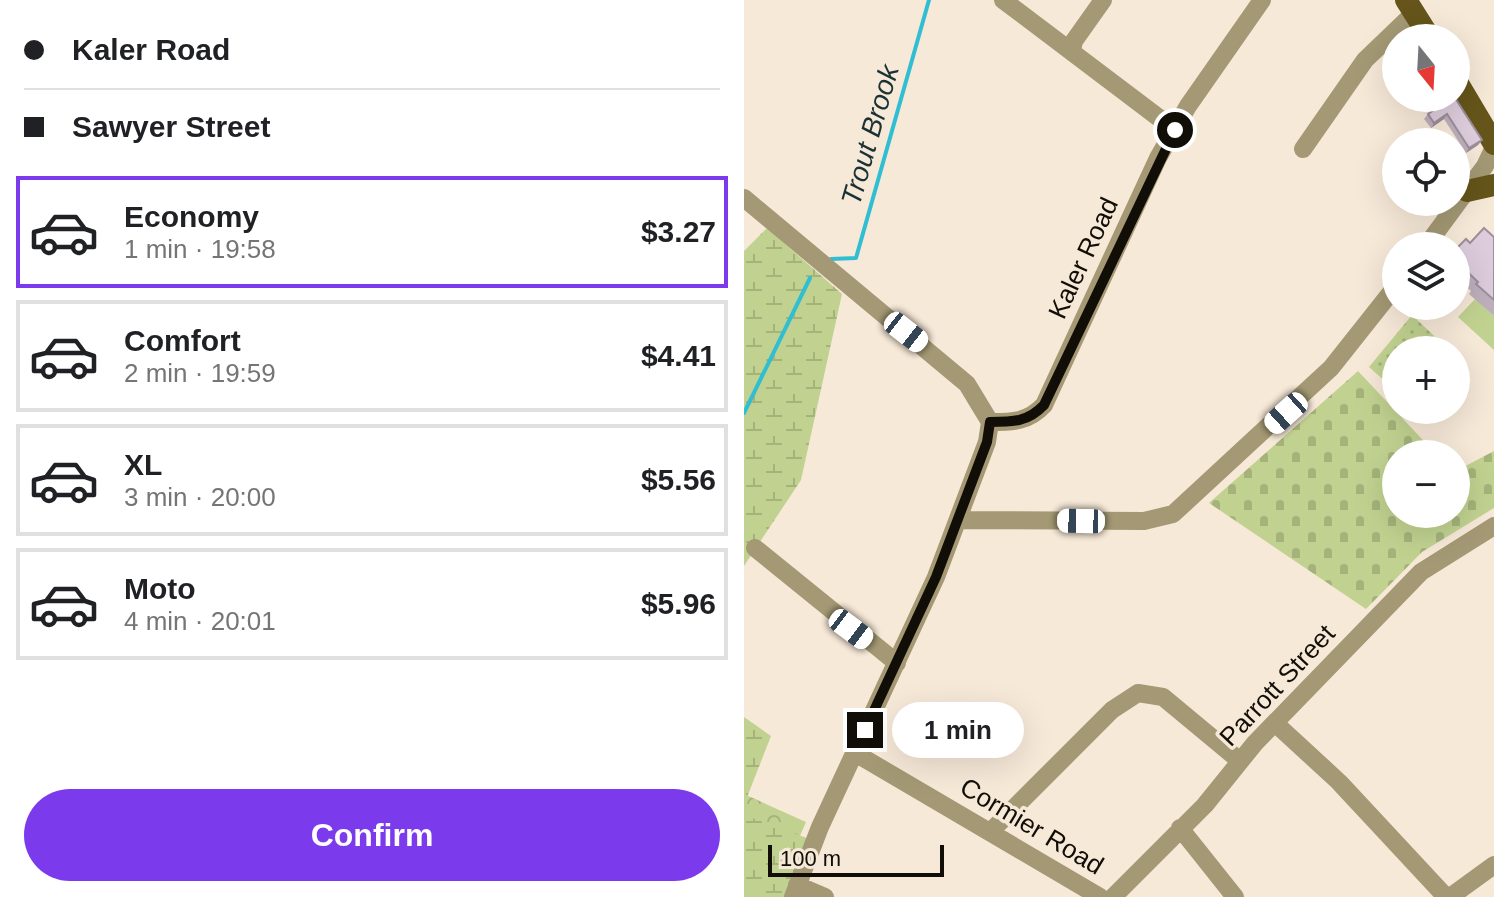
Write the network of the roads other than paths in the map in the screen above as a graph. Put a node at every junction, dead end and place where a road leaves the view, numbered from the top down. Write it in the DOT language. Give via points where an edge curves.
graph roads {
  1 [pos="1003,0"];
  2 [pos="1103,0"];
  3 [pos="1262,0"];
  4 [pos="1410,7"];
  5 [pos="1421,24"];
  6 [pos="1072,51"];
  7 [pos="1470,104"];
  8 [pos="1175,130"];
  9 [pos="1494,146"];
  10 [pos="1303,149"];
  11 [pos="1494,185"];
  12 [pos="1470,186"];
  13 [pos="1470,190"];
  14 [pos="744,198"];
  15 [pos="1382,303"];
  16 [pos="990,422"];
  17 [pos="959,520"];
  18 [pos="1494,526"];
  19 [pos="755,548"];
  20 [pos="897,663"];
  21 [pos="1275,723"];
  22 [pos="855,753"];
  23 [pos="1240,761"];
  24 [pos="1180,828"];
  25 [pos="991,831"];
  26 [pos="1494,865"];
  27 [pos="795,891"];
  28 [pos="825,897"];
  29 [pos="1100,897"];
  30 [pos="1113,897"];
  31 [pos="1235,897"];
  32 [pos="1448,897"];
  1 -- 6 [label="street"];
  2 -- 6 [label="street"];
  3 -- 8 [label="street, Kaler Road"];
  4 -- 5 [label="main road"];
  4 -- 10 [label="street" via="1365,60"];
  6 -- 8 [label="street"];
  7 -- 9 [label="main road"];
  8 -- 16 [label="street, Kaler Road" via="1044,405 1033,417"];
  9 -- 12 [label="street"];
  11 -- 13 [label="main road"];
  14 -- 16 [label="street" via="967,384"];
  15 -- 17 [label="street" via="1323,376 1173,514 1144,521"];
  16 -- 17 [label="street"];
  17 -- 20 [label="street"];
  18 -- 21 [label="street, Parrott Street" via="1421,572"];
  19 -- 20 [label="street"];
  20 -- 22 [label="street"];
  21 -- 23 [label="street, Parrott Street"];
  21 -- 32 [label="street"];
  22 -- 25 [label="street, Cormier Road"];
  22 -- 27 [label="street"];
  23 -- 24 [label="street, Parrott Street"];
  23 -- 25 [label="street" via="1163,697 1138,693 1112,710"];
  24 -- 30 [label="street, Parrott Street"];
  24 -- 31 [label="street"];
  25 -- 29 [label="street, Cormier Road"];
  26 -- 32 [label="street"];
  27 -- 28 [label="street"];
}
